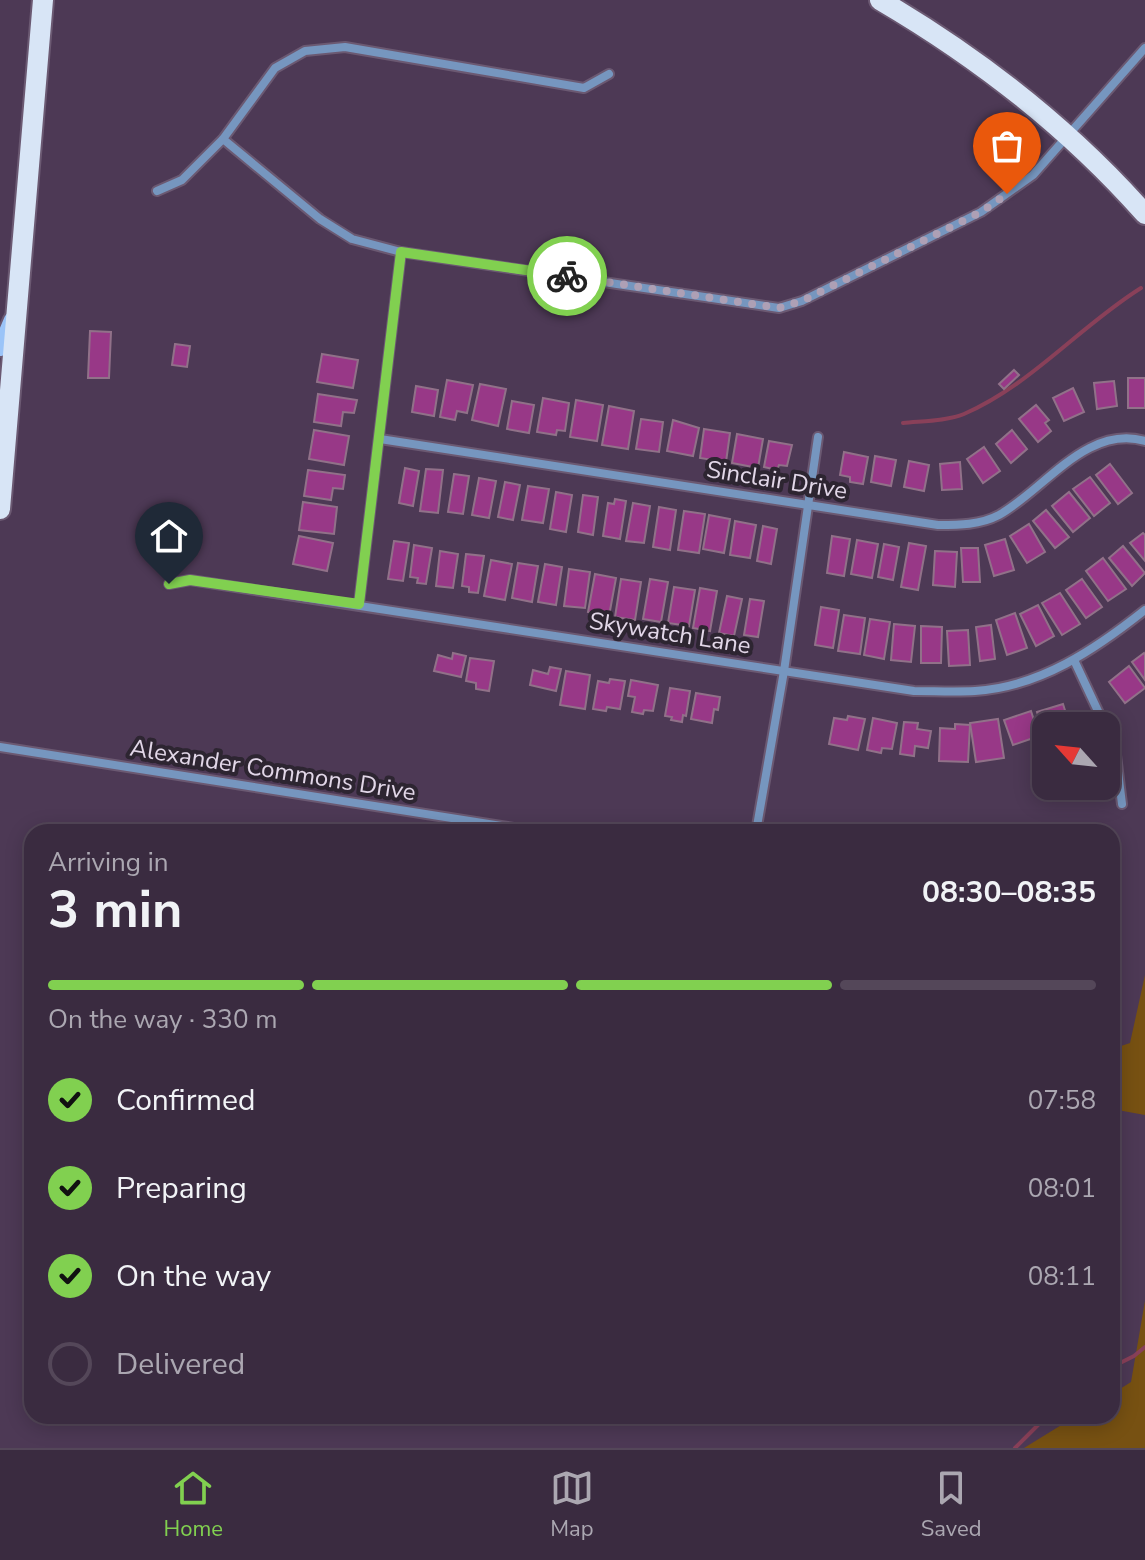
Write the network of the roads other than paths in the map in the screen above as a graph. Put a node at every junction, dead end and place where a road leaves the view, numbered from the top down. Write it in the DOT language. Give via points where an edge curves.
graph roads {
  1 [pos="43,0"];
  2 [pos="880,0"];
  3 [pos="1145,48"];
  4 [pos="609,74"];
  5 [pos="1067,135"];
  6 [pos="223,139"];
  7 [pos="157,191"];
  8 [pos="1145,214"];
  9 [pos="401,252"];
  10 [pos="16,308"];
  11 [pos="0,348"];
  12 [pos="818,437"];
  13 [pos="380,439"];
  14 [pos="1145,441"];
  15 [pos="808,505"];
  16 [pos="0,509"];
  17 [pos="169,584"];
  18 [pos="359,604"];
  19 [pos="1145,610"];
  20 [pos="1074,660"];
  21 [pos="784,671"];
  22 [pos="1099,712"];
  23 [pos="0,747"];
  24 [pos="1120,788"];
  25 [pos="1122,804"];
  26 [pos="489,824"];
  27 [pos="757,824"];
  1 -- 10 [label="main road"];
  2 -- 5 [label="main road" via="972,58"];
  3 -- 5 [label="street"];
  4 -- 6 [label="street" via="584,88 345,47 305,51 275,68"];
  5 -- 8 [label="main road"];
  5 -- 9 [label="street" via="1033,175 981,212 779,308"];
  6 -- 7 [label="street" via="182,180"];
  6 -- 9 [label="street" via="320,219 352,239"];
  9 -- 13 [label="street"];
  10 -- 11 [label="main road"];
  10 -- 16 [label="main road"];
  12 -- 15 [label="street"];
  13 -- 15 [label="street, Sinclair Drive"];
  13 -- 18 [label="street"];
  14 -- 15 [label="street, Sinclair Drive" via="1113,440 1084,451 999,515 972,524 938,525"];
  15 -- 21 [label="street"];
  17 -- 18 [label="street, Skywatch Lane" via="190,580"];
  18 -- 21 [label="street, Skywatch Lane"];
  19 -- 20 [label="street, Skywatch Lane"];
  20 -- 21 [label="street, Skywatch Lane" via="1042,676 978,691 914,691"];
  20 -- 22 [label="street"];
  21 -- 27 [label="street"];
  23 -- 26 [label="street, Alexander Commons Drive"];
  24 -- 25 [label="street"];
}
